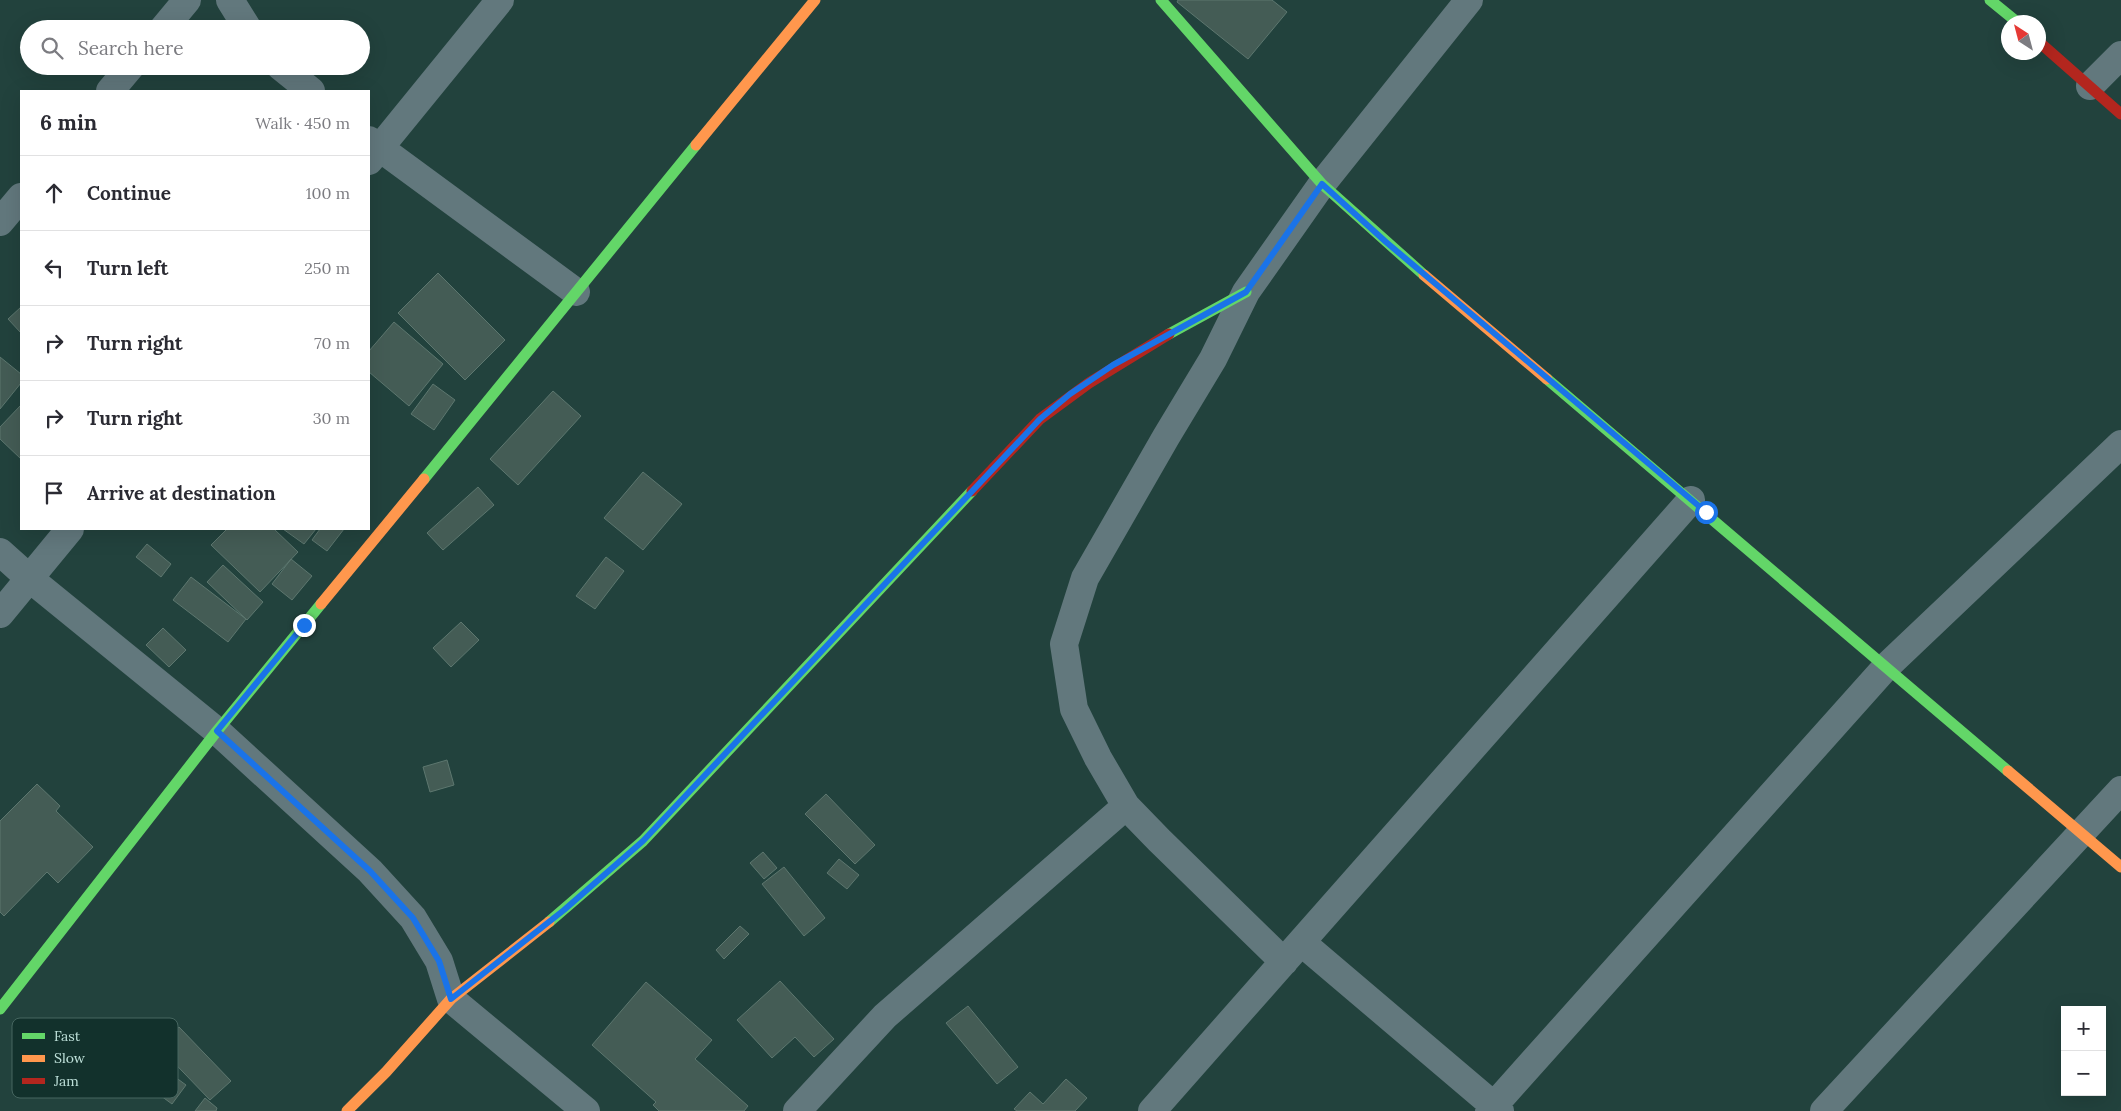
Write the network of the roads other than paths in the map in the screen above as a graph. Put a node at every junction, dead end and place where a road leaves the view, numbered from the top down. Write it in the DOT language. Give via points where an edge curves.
graph roads {
  1 [pos="187,0"];
  2 [pos="230,0"];
  3 [pos="500,0"];
  4 [pos="815,0"];
  5 [pos="1161,0"];
  6 [pos="1469,0"];
  7 [pos="1990,0"];
  8 [pos="2008,15"];
  9 [pos="170,20"];
  10 [pos="242,20"];
  11 [pos="2046,48"];
  12 [pos="2121,55"];
  13 [pos="123,75"];
  14 [pos="291,75"];
  15 [pos="2090,86"];
  16 [pos="111,90"];
  17 [pos="309,90"];
  18 [pos="2121,114"];
  19 [pos="372,150"];
  20 [pos="1322,184"];
  21 [pos="20,198"];
  22 [pos="0,222"];
  23 [pos="576,292"];
  24 [pos="1246,292"];
  25 [pos="2121,444"];
  26 [pos="1691,500"];
  27 [pos="69,530"];
  28 [pos="0,552"];
  29 [pos="29,578"];
  30 [pos="0,614"];
  31 [pos="1886,667"];
  32 [pos="217,731"];
  33 [pos="2121,790"];
  34 [pos="1126,806"];
  35 [pos="2080,833"];
  36 [pos="2121,867"];
  37 [pos="1292,952"];
  38 [pos="451,999"];
  39 [pos="0,1009"];
  40 [pos="1495,1109"];
  41 [pos="347,1111"];
  42 [pos="586,1111"];
  43 [pos="797,1111"];
  44 [pos="1152,1111"];
  45 [pos="1824,1111"];
  1 -- 9 [label="street"];
  2 -- 10 [label="street"];
  3 -- 19 [label="street"];
  4 -- 23 [label="main road"];
  5 -- 20 [label="main road"];
  6 -- 20 [label="street"];
  7 -- 8 [label="main road"];
  11 -- 15 [label="main road"];
  12 -- 15 [label="street"];
  13 -- 16 [label="street"];
  14 -- 17 [label="street"];
  15 -- 18 [label="main road"];
  19 -- 23 [label="street"];
  20 -- 24 [label="street"];
  20 -- 26 [label="main road"];
  21 -- 22 [label="street"];
  23 -- 32 [label="main road"];
  24 -- 34 [label="street" via="1213,359 1085,578 1064,644 1074,709"];
  24 -- 38 [label="main road" via="1113,365 1040,419 643,841 564,910"];
  25 -- 31 [label="street"];
  26 -- 31 [label="main road"];
  26 -- 37 [label="street"];
  27 -- 29 [label="street"];
  28 -- 29 [label="street"];
  29 -- 30 [label="street"];
  29 -- 32 [label="street"];
  31 -- 35 [label="main road"];
  31 -- 40 [label="street"];
  32 -- 38 [label="street" via="370,871 413,918 439,961"];
  32 -- 39 [label="main road"];
  33 -- 35 [label="street"];
  34 -- 37 [label="street" via="1158,840"];
  34 -- 43 [label="street" via="885,1016"];
  35 -- 36 [label="main road"];
  35 -- 45 [label="street"];
  37 -- 40 [label="street"];
  37 -- 44 [label="street"];
  38 -- 41 [label="main road"];
  38 -- 42 [label="street"];
}
